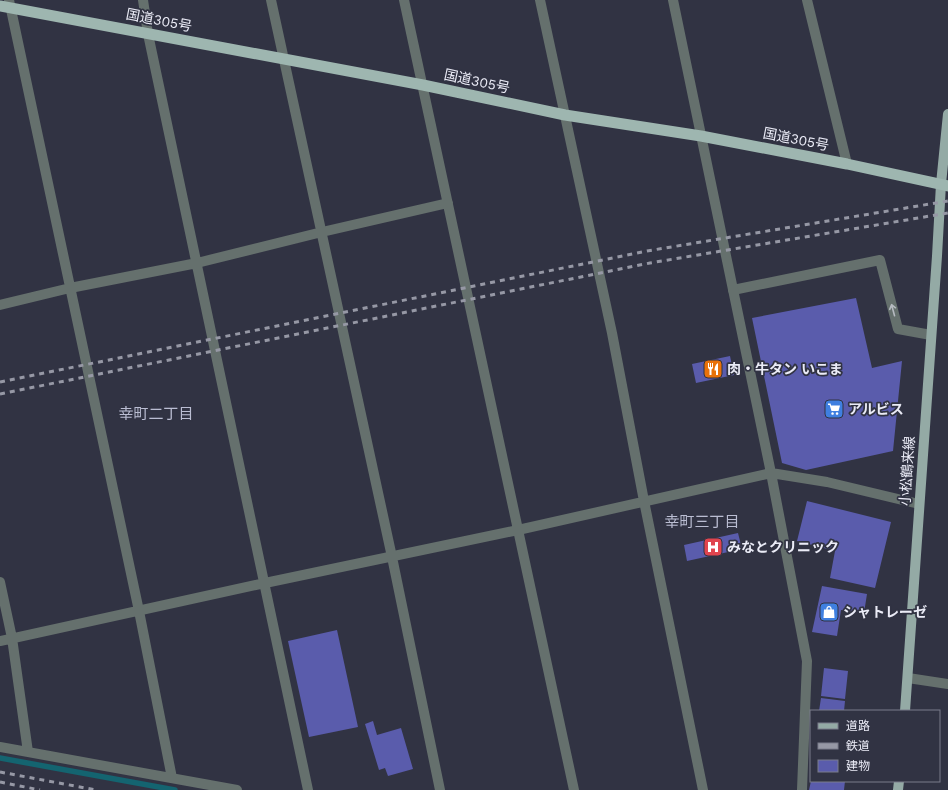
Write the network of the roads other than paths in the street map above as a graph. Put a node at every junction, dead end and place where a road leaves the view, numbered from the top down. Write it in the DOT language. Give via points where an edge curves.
graph roads {
  1 [pos="143,0"];
  2 [pos="271,0"];
  3 [pos="404,0"];
  4 [pos="540,0"];
  5 [pos="673,0"];
  6 [pos="807,0"];
  7 [pos="7,5"];
  8 [pos="148,34"];
  9 [pos="284,59"];
  10 [pos="423,85"];
  11 [pos="948,114"];
  12 [pos="565,115"];
  13 [pos="701,136"];
  14 [pos="847,164"];
  15 [pos="944,185"];
  16 [pos="448,203"];
  17 [pos="322,232"];
  18 [pos="197,263"];
  19 [pos="70,288"];
  20 [pos="733,290"];
  21 [pos="0,304"];
  22 [pos="931,335"];
  23 [pos="771,474"];
  24 [pos="644,501"];
  25 [pos="919,504"];
  26 [pos="518,530"];
  27 [pos="392,557"];
  28 [pos="0,582"];
  29 [pos="265,583"];
  30 [pos="139,612"];
  31 [pos="12,638"];
  32 [pos="0,641"];
  33 [pos="908,678"];
  34 [pos="948,684"];
  35 [pos="905,710"];
  36 [pos="0,747"];
  37 [pos="28,752"];
  38 [pos="172,778"];
  39 [pos="237,790"];
  40 [pos="308,790"];
  41 [pos="440,790"];
  42 [pos="574,790"];
  43 [pos="703,790"];
  44 [pos="802,790"];
  1 -- 8 [label="street"];
  2 -- 9 [label="street"];
  3 -- 10 [label="street"];
  4 -- 12 [label="street"];
  5 -- 13 [label="street"];
  6 -- 14 [label="street"];
  7 -- 8 [label="highway, 国道305号"];
  7 -- 19 [label="street"];
  8 -- 9 [label="highway, 国道305号"];
  8 -- 18 [label="street"];
  9 -- 10 [label="highway, 国道305号"];
  9 -- 17 [label="street"];
  10 -- 12 [label="highway, 国道305号"];
  10 -- 16 [label="street"];
  11 -- 15 [label="main road, 小松鶴来線"];
  12 -- 13 [label="highway, 国道305号"];
  12 -- 24 [label="street" via="612,333"];
  13 -- 14 [label="highway, 国道305号"];
  13 -- 20 [label="street"];
  14 -- 15 [label="highway, 国道305号"];
  15 -- 22 [label="main road, 小松鶴来線"];
  16 -- 17 [label="street"];
  16 -- 26 [label="street"];
  17 -- 18 [label="street"];
  17 -- 27 [label="street"];
  18 -- 19 [label="street"];
  18 -- 29 [label="street"];
  19 -- 21 [label="street"];
  19 -- 30 [label="street"];
  22 -- 20 [label="street, one-way" via="898,329 880,260"];
  20 -- 23 [label="street"];
  22 -- 25 [label="main road, 小松鶴来線"];
  23 -- 24 [label="street"];
  23 -- 25 [label="street" via="827,482"];
  23 -- 44 [label="street" via="807,661"];
  24 -- 26 [label="street"];
  24 -- 43 [label="street"];
  25 -- 33 [label="main road, 小松鶴来線"];
  26 -- 27 [label="street"];
  26 -- 42 [label="street"];
  27 -- 29 [label="street"];
  27 -- 41 [label="street"];
  28 -- 31 [label="street"];
  29 -- 30 [label="street"];
  29 -- 40 [label="street"];
  30 -- 31 [label="street"];
  30 -- 38 [label="street"];
  31 -- 32 [label="street"];
  31 -- 37 [label="street"];
  33 -- 34 [label="street"];
  33 -- 35 [label="main road, 小松鶴来線"];
  36 -- 37 [label="street"];
  37 -- 38 [label="street"];
  38 -- 39 [label="street"];
}
